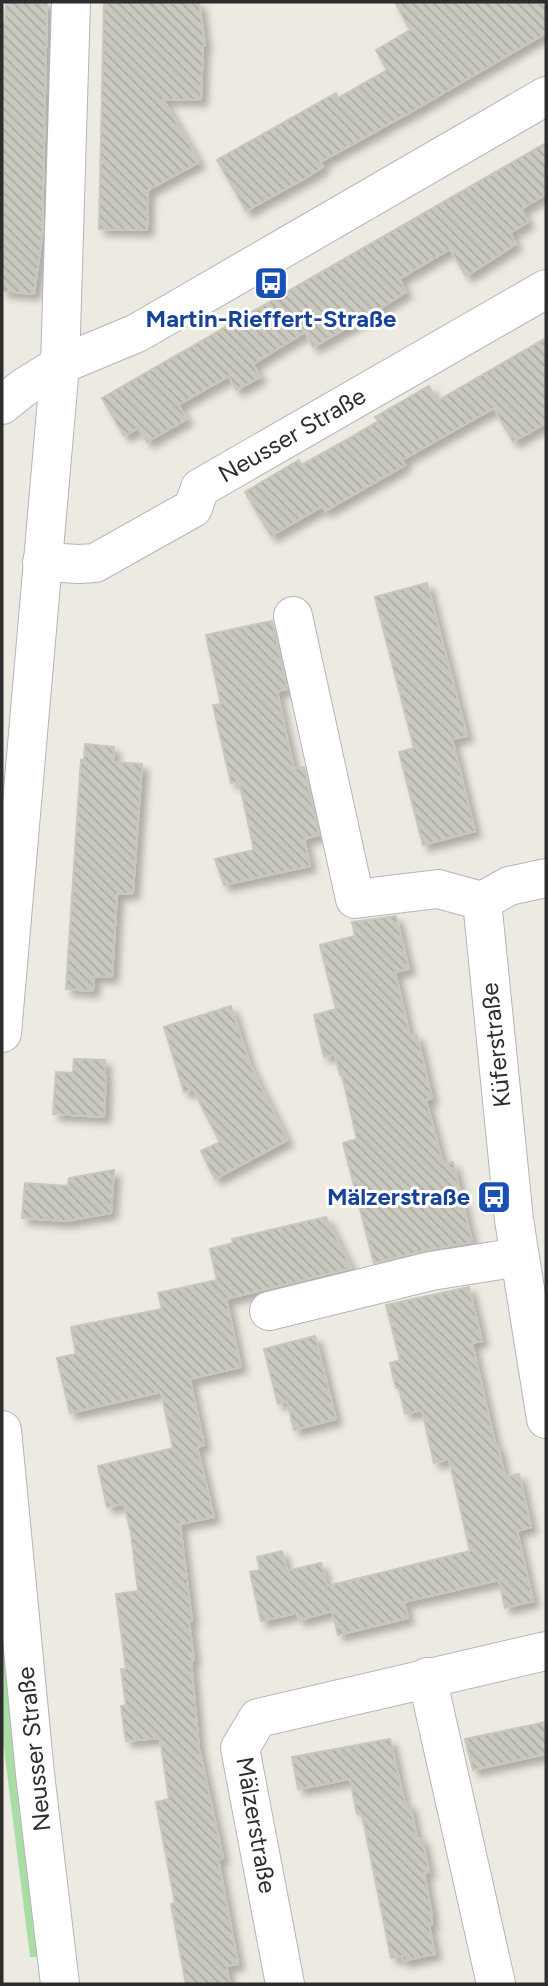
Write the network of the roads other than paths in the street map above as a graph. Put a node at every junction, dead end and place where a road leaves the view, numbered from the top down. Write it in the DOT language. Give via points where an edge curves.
graph roads {
  1 [pos="71,2"];
  2 [pos="546,96"];
  3 [pos="546,289"];
  4 [pos="60,365"];
  5 [pos="2,405"];
  6 [pos="42,562"];
  7 [pos="293,616"];
  8 [pos="546,878"];
  9 [pos="482,901"];
  10 [pos="2,1033"];
  11 [pos="519,1257"];
  12 [pos="269,1311"];
  13 [pos="545,1409"];
  14 [pos="2,1430"];
  15 [pos="546,1651"];
  16 [pos="428,1677"];
  17 [pos="60,1984"];
  18 [pos="285,1984"];
  19 [pos="496,1984"];
  1 -- 4 [label="street"];
  2 -- 4 [label="street" via="138,333"];
  3 -- 6 [label="street, Neusser Straße" via="200,488 193,508 111,556 88,564"];
  4 -- 5 [label="street"];
  4 -- 6 [label="street"];
  6 -- 10 [label="street"];
  7 -- 9 [label="street" via="355,899 438,889"];
  8 -- 9 [label="street" via="509,886"];
  9 -- 11 [label="street, Küferstraße"];
  11 -- 12 [label="street" via="431,1271"];
  11 -- 13 [label="street, Küferstraße"];
  14 -- 17 [label="street, Neusser Straße"];
  15 -- 16 [label="street, Mälzerstraße"];
  16 -- 18 [label="street, Mälzerstraße" via="258,1718 240,1748"];
  16 -- 19 [label="street"];
}
